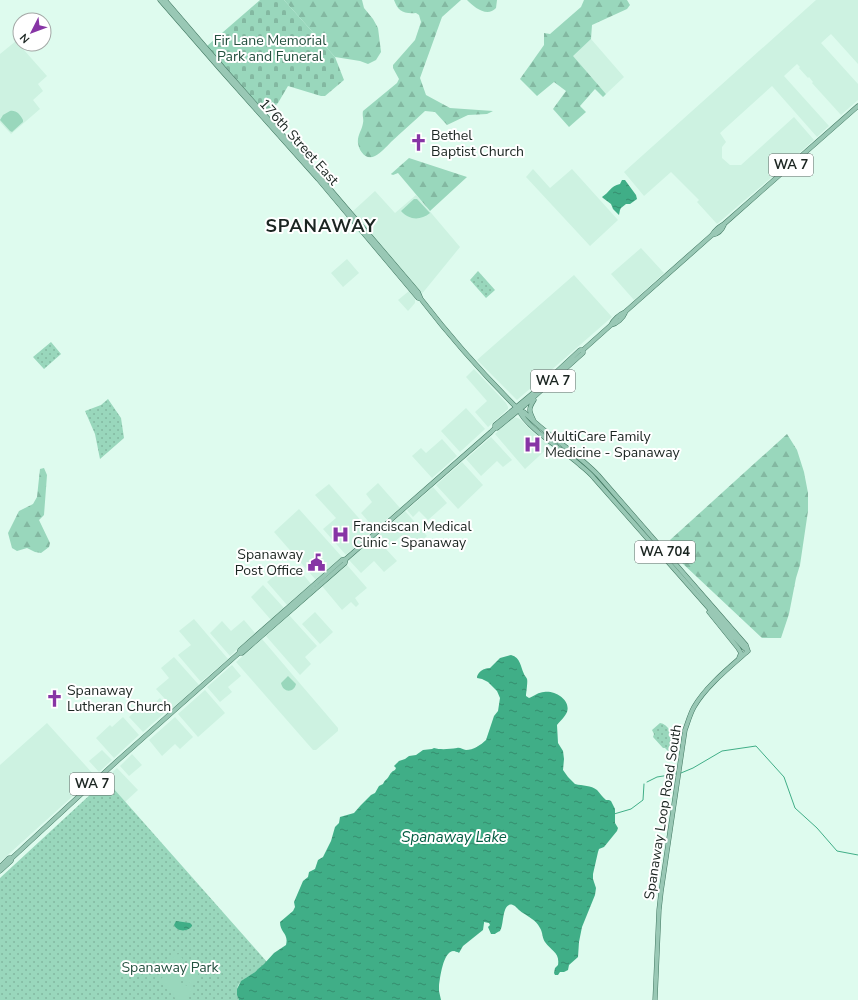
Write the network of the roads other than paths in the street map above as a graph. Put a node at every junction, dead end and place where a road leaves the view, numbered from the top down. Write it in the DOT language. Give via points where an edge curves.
graph roads {
  1 [pos="160,0"];
  2 [pos="165,0"];
  3 [pos="188,33"];
  4 [pos="203,45"];
  5 [pos="858,106"];
  6 [pos="269,124"];
  7 [pos="282,135"];
  8 [pos="285,142"];
  9 [pos="299,153"];
  10 [pos="334,198"];
  11 [pos="350,212"];
  12 [pos="724,224"];
  13 [pos="366,236"];
  14 [pos="712,236"];
  15 [pos="386,253"];
  16 [pos="421,299"];
  17 [pos="583,350"];
  18 [pos="537,394"];
  19 [pos="518,408"];
  20 [pos="534,421"];
  21 [pos="667,561"];
  22 [pos="748,651"];
  23 [pos="739,660"];
  24 [pos="12,858"];
  25 [pos="0,867"];
  26 [pos="0,871"];
  27 [pos="655,1000"];
  1 -- 3 [label="main road, 176th Street East"];
  2 -- 4 [label="main road, 176th Street East"];
  3 -- 4 [label="main road"];
  3 -- 6 [label="main road, 176th Street East"];
  4 -- 7 [label="main road, 176th Street East"];
  5 -- 12 [label="main road, WA 7"];
  6 -- 7 [label="main road"];
  6 -- 8 [label="main road, 176th Street East"];
  7 -- 9 [label="main road, 176th Street East"];
  8 -- 9 [label="main road"];
  8 -- 10 [label="main road, 176th Street East"];
  9 -- 11 [label="main road, 176th Street East"];
  10 -- 11 [label="main road"];
  10 -- 13 [label="main road, 176th Street East"];
  11 -- 15 [label="main road, 176th Street East"];
  12 -- 14 [label="main road, WA 7"];
  12 -- 14 [label="main road, WA 7" via="722,229"];
  13 -- 15 [label="main road"];
  13 -- 16 [label="main road, 176th Street East"];
  14 -- 17 [label="main road, WA 7"];
  15 -- 16 [label="main road, 176th Street East"];
  16 -- 19 [label="main road, 176th Street East" via="472,360"];
  17 -- 18 [label="main road, WA 7"];
  17 -- 19 [label="main road, WA 7"];
  18 -- 19 [label="main road, WA 7"];
  18 -- 20 [label="main road" via="530,408"];
  19 -- 20 [label="main road, WA 704"];
  19 -- 21 [label="main road, WA 704" via="521,415 534,428 587,471"];
  19 -- 24 [label="main road, WA 7" via="116,762"];
  20 -- 22 [label="main road, WA 704" via="598,475 746,645"];
  21 -- 22 [label="main road, WA 704"];
  21 -- 23 [label="main road, WA 704" via="738,648 741,653"];
  22 -- 23 [label="main road, Spanaway Loop Road South"];
  23 -- 27 [label="main road, Spanaway Loop Road South" via="700,699 685,730 660,904"];
  24 -- 25 [label="main road, WA 7"];
  24 -- 26 [label="main road, WA 7"];
}
